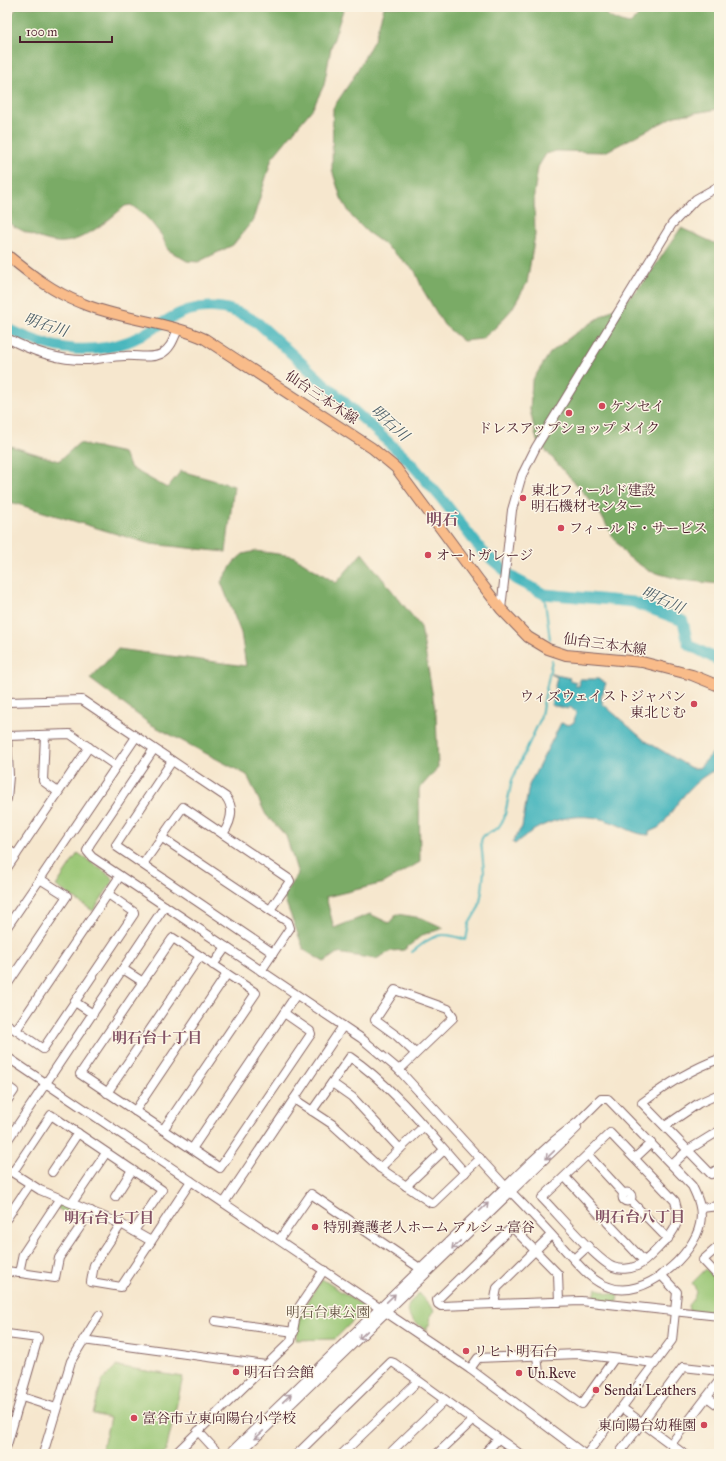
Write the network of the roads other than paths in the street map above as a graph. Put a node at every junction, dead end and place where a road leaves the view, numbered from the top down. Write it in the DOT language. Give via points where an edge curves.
graph roads {
  1 [pos="719,186"];
  2 [pos="7,255"];
  3 [pos="175,328"];
  4 [pos="7,338"];
  5 [pos="502,609"];
  6 [pos="719,686"];
  7 [pos="7,702"];
  8 [pos="45,735"];
  9 [pos="7,736"];
  10 [pos="136,737"];
  11 [pos="89,747"];
  12 [pos="154,749"];
  13 [pos="172,761"];
  14 [pos="116,766"];
  15 [pos="58,792"];
  16 [pos="7,799"];
  17 [pos="223,834"];
  18 [pos="161,837"];
  19 [pos="7,849"];
  20 [pos="16,855"];
  21 [pos="143,864"];
  22 [pos="7,868"];
  23 [pos="120,876"];
  24 [pos="40,878"];
  25 [pos="108,894"];
  26 [pos="166,906"];
  27 [pos="270,910"];
  28 [pos="7,928"];
  29 [pos="226,947"];
  30 [pos="273,952"];
  31 [pos="200,956"];
  32 [pos="213,965"];
  33 [pos="123,968"];
  34 [pos="261,971"];
  35 [pos="227,974"];
  36 [pos="143,982"];
  37 [pos="7,985"];
  38 [pos="296,995"];
  39 [pos="75,1002"];
  40 [pos="284,1013"];
  41 [pos="93,1014"];
  42 [pos="7,1024"];
  43 [pos="343,1026"];
  44 [pos="16,1030"];
  45 [pos="415,1053"];
  46 [pos="7,1056"];
  47 [pos="719,1059"];
  48 [pos="399,1070"];
  49 [pos="46,1083"];
  50 [pos="332,1083"];
  51 [pos="7,1086"];
  52 [pos="108,1093"];
  53 [pos="719,1094"];
  54 [pos="294,1099"];
  55 [pos="7,1101"];
  56 [pos="135,1111"];
  57 [pos="312,1111"];
  58 [pos="665,1126"];
  59 [pos="423,1127"];
  60 [pos="164,1130"];
  61 [pos="719,1131"];
  62 [pos="78,1133"];
  63 [pos="7,1141"];
  64 [pos="651,1143"];
  65 [pos="192,1149"];
  66 [pos="400,1149"];
  67 [pos="444,1150"];
  68 [pos="688,1150"];
  69 [pos="106,1152"];
  70 [pos="588,1155"];
  71 [pos="480,1158"];
  72 [pos="635,1158"];
  73 [pos="672,1165"];
  74 [pos="380,1168"];
  75 [pos="719,1168"];
  76 [pos="10,1170"];
  77 [pos="132,1170"];
  78 [pos="52,1172"];
  79 [pos="465,1173"];
  80 [pos="565,1177"];
  81 [pos="191,1181"];
  82 [pos="30,1184"];
  83 [pos="406,1186"];
  84 [pos="508,1189"];
  85 [pos="115,1197"];
  86 [pos="60,1198"];
  87 [pos="72,1203"];
  88 [pos="224,1203"];
  89 [pos="719,1206"];
  90 [pos="10,1207"];
  91 [pos="701,1208"];
  92 [pos="91,1211"];
  93 [pos="7,1218"];
  94 [pos="121,1224"];
  95 [pos="134,1231"];
  96 [pos="551,1235"];
  97 [pos="668,1239"];
  98 [pos="279,1240"];
  99 [pos="151,1241"];
  100 [pos="588,1246"];
  101 [pos="719,1246"];
  102 [pos="535,1250"];
  103 [pos="574,1259"];
  104 [pos="644,1261"];
  105 [pos="421,1269"];
  106 [pos="324,1270"];
  107 [pos="7,1271"];
  108 [pos="19,1272"];
  109 [pos="661,1275"];
  110 [pos="719,1278"];
  111 [pos="559,1302"];
  112 [pos="494,1304"];
  113 [pos="383,1310"];
  114 [pos="675,1312"];
  115 [pos="99,1315"];
  116 [pos="719,1316"];
  117 [pos="215,1321"];
  118 [pos="294,1332"];
  119 [pos="7,1334"];
  120 [pos="83,1340"];
  121 [pos="537,1356"];
  122 [pos="614,1359"];
  123 [pos="655,1364"];
  124 [pos="266,1365"];
  125 [pos="470,1369"];
  126 [pos="719,1371"];
  127 [pos="418,1380"];
  128 [pos="719,1381"];
  129 [pos="22,1397"];
  130 [pos="707,1397"];
  131 [pos="445,1400"];
  132 [pos="719,1406"];
  133 [pos="56,1408"];
  134 [pos="622,1408"];
  135 [pos="473,1420"];
  136 [pos="642,1422"];
  137 [pos="198,1431"];
  138 [pos="498,1439"];
  139 [pos="671,1444"];
  140 [pos="7,1445"];
  141 [pos="43,1454"];
  142 [pos="174,1454"];
  143 [pos="219,1454"];
  144 [pos="229,1454"];
  145 [pos="239,1454"];
  146 [pos="298,1454"];
  147 [pos="342,1454"];
  148 [pos="390,1454"];
  149 [pos="437,1454"];
  150 [pos="484,1454"];
  151 [pos="520,1454"];
  152 [pos="584,1454"];
  153 [pos="587,1454"];
  154 [pos="624,1454"];
  155 [pos="684,1454"];
  1 -- 5 [label="street" via="696,198 672,224 536,447 522,475 512,510"];
  2 -- 3 [label="main road, 仙台三本木線" via="32,275 70,298 98,309"];
  3 -- 4 [label="street" via="170,347 158,355 116,356 89,360 63,359 46,355 27,349"];
  3 -- 5 [label="main road, 仙台三本木線" via="194,334 220,348 386,458 415,492"];
  5 -- 6 [label="main road, 仙台三本木線" via="528,637 555,652 642,662 692,675"];
  7 -- 10 [label="street" via="82,700"];
  8 -- 9 [label="street"];
  8 -- 11 [label="street" via="70,734"];
  8 -- 15 [label="street" via="43,781"];
  9 -- 16 [label="street"];
  10 -- 12 [label="street"];
  10 -- 14 [label="street"];
  11 -- 14 [label="street"];
  11 -- 15 [label="street"];
  12 -- 13 [label="street"];
  12 -- 23 [label="street" via="88,848 89,854"];
  13 -- 17 [label="street" via="229,801 232,811"];
  13 -- 21 [label="street" via="116,845"];
  14 -- 24 [label="street"];
  15 -- 20 [label="street"];
  17 -- 18 [label="street" via="183,807"];
  17 -- 27 [label="street" via="289,879"];
  18 -- 21 [label="street"];
  18 -- 27 [label="street"];
  19 -- 20 [label="street"];
  20 -- 22 [label="street"];
  21 -- 30 [label="street"];
  23 -- 25 [label="street"];
  23 -- 26 [label="street"];
  24 -- 28 [label="street"];
  24 -- 37 [label="street" via="67,896"];
  25 -- 39 [label="street" via="134,914"];
  25 -- 44 [label="street"];
  26 -- 29 [label="street"];
  26 -- 33 [label="street"];
  27 -- 30 [label="street" via="288,922 290,928"];
  29 -- 32 [label="street"];
  29 -- 34 [label="street"];
  30 -- 34 [label="street"];
  31 -- 32 [label="street"];
  31 -- 36 [label="street" via="174,938"];
  31 -- 52 [label="street"];
  32 -- 35 [label="street"];
  33 -- 36 [label="street"];
  33 -- 41 [label="street"];
  34 -- 38 [label="street"];
  35 -- 56 [label="street"];
  35 -- 60 [label="street" via="256,994"];
  36 -- 52 [label="street" via="80,1074"];
  38 -- 40 [label="street"];
  38 -- 43 [label="street"];
  39 -- 41 [label="street"];
  39 -- 44 [label="street" via="43,1049"];
  40 -- 65 [label="street"];
  40 -- 65 [label="street" via="311,1034 220,1168"];
  41 -- 49 [label="street"];
  42 -- 44 [label="street"];
  43 -- 48 [label="street"];
  43 -- 54 [label="street"];
  45 -- 45 [label="street" via="375,1020 395,990 448,1009 454,1016"];
  45 -- 48 [label="street"];
  46 -- 49 [label="street"];
  47 -- 58 [label="street" via="663,1086 642,1103"];
  48 -- 71 [label="street"];
  49 -- 63 [label="street"];
  49 -- 81 [label="street"];
  50 -- 57 [label="street"];
  50 -- 59 [label="street" via="350,1057 372,1072"];
  50 -- 66 [label="street" via="352,1097"];
  51 -- 55 [label="street" via="14,1091"];
  52 -- 56 [label="street"];
  53 -- 58 [label="street" via="699,1103"];
  54 -- 57 [label="street"];
  54 -- 88 [label="street"];
  56 -- 60 [label="street"];
  57 -- 74 [label="street" via="332,1124"];
  58 -- 68 [label="street"];
  59 -- 66 [label="street"];
  59 -- 67 [label="street"];
  60 -- 65 [label="street"];
  61 -- 68 [label="street"];
  62 -- 69 [label="street"];
  62 -- 76 [label="street" via="51,1116"];
  62 -- 78 [label="street"];
  64 -- 72 [label="street"];
  64 -- 73 [label="street"];
  64 -- 84 [label="street" via="608,1099"];
  66 -- 74 [label="street"];
  67 -- 79 [label="street"];
  67 -- 83 [label="street"];
  68 -- 73 [label="street"];
  68 -- 75 [label="street" via="711,1174"];
  69 -- 77 [label="street"];
  69 -- 87 [label="street"];
  70 -- 72 [label="street" via="610,1133"];
  70 -- 80 [label="street"];
  70 -- 97 [label="street"];
  71 -- 79 [label="street"];
  71 -- 84 [label="street"];
  72 -- 97 [label="street" via="675,1201 678,1210 677,1227"];
  73 -- 91 [label="street" via="692,1186"];
  74 -- 83 [label="street"];
  76 -- 82 [label="street"];
  77 -- 85 [label="street"];
  77 -- 95 [label="street" via="162,1190"];
  79 -- 83 [label="street" via="433,1203"];
  80 -- 100 [label="street" via="542,1198"];
  80 -- 104 [label="street"];
  81 -- 88 [label="street"];
  81 -- 99 [label="street"];
  82 -- 86 [label="street"];
  82 -- 90 [label="street"];
  84 -- 96 [label="street"];
  105 -- 84 [label="street, one-way"];
  84 -- 113 [label="street, one-way"];
  86 -- 87 [label="street"];
  86 -- 108 [label="street" via="23,1254"];
  87 -- 92 [label="street"];
  88 -- 98 [label="street"];
  89 -- 91 [label="street"];
  90 -- 93 [label="street"];
  91 -- 109 [label="street" via="696,1237 689,1248"];
  92 -- 94 [label="street"];
  92 -- 108 [label="street" via="59,1258 55,1278"];
  94 -- 95 [label="street"];
  94 -- 99 [label="street" via="94,1265 91,1282 121,1286"];
  95 -- 99 [label="street"];
  96 -- 102 [label="street"];
  96 -- 103 [label="street"];
  97 -- 104 [label="street"];
  98 -- 105 [label="street" via="311,1194"];
  98 -- 106 [label="street"];
  100 -- 103 [label="street"];
  100 -- 104 [label="street" via="612,1267 629,1268"];
  101 -- 110 [label="street" via="702,1260"];
  102 -- 111 [label="street" via="558,1274"];
  102 -- 112 [label="street" via="497,1288"];
  102 -- 112 [label="street" via="512,1227 437,1300 441,1306"];
  103 -- 109 [label="street" via="592,1279 620,1290 643,1286"];
  113 -- 105 [label="street, one-way"];
  106 -- 113 [label="street"];
  106 -- 118 [label="street" via="297,1310"];
  107 -- 108 [label="street"];
  109 -- 114 [label="street" via="677,1292"];
  111 -- 112 [label="street"];
  111 -- 114 [label="street"];
  113 -- 125 [label="street"];
  144 -- 113 [label="street, one-way"];
  113 -- 145 [label="street, one-way"];
  114 -- 116 [label="street"];
  114 -- 123 [label="street" via="672,1340"];
  115 -- 120 [label="street"];
  117 -- 118 [label="street"];
  118 -- 124 [label="street" via="291,1341"];
  119 -- 129 [label="street" via="38,1338"];
  120 -- 124 [label="street"];
  120 -- 133 [label="street" via="71,1362"];
  121 -- 122 [label="street" via="578,1354"];
  121 -- 122 [label="street" via="539,1373 582,1404"];
  121 -- 125 [label="street" via="478,1358"];
  122 -- 123 [label="street"];
  123 -- 134 [label="street"];
  124 -- 137 [label="street"];
  125 -- 152 [label="street"];
  126 -- 136 [label="street" via="683,1367"];
  127 -- 131 [label="street"];
  127 -- 146 [label="street" via="394,1363 388,1363"];
  127 -- 147 [label="street"];
  128 -- 130 [label="street"];
  129 -- 133 [label="street"];
  129 -- 140 [label="street"];
  130 -- 132 [label="street"];
  130 -- 139 [label="street"];
  131 -- 135 [label="street"];
  131 -- 148 [label="street"];
  133 -- 141 [label="street"];
  134 -- 136 [label="street"];
  134 -- 153 [label="street"];
  135 -- 138 [label="street"];
  135 -- 149 [label="street"];
  136 -- 139 [label="street"];
  136 -- 154 [label="street" via="621,1451"];
  137 -- 142 [label="street"];
  137 -- 143 [label="street"];
  138 -- 150 [label="street"];
  138 -- 151 [label="street"];
  139 -- 155 [label="street"];
}
